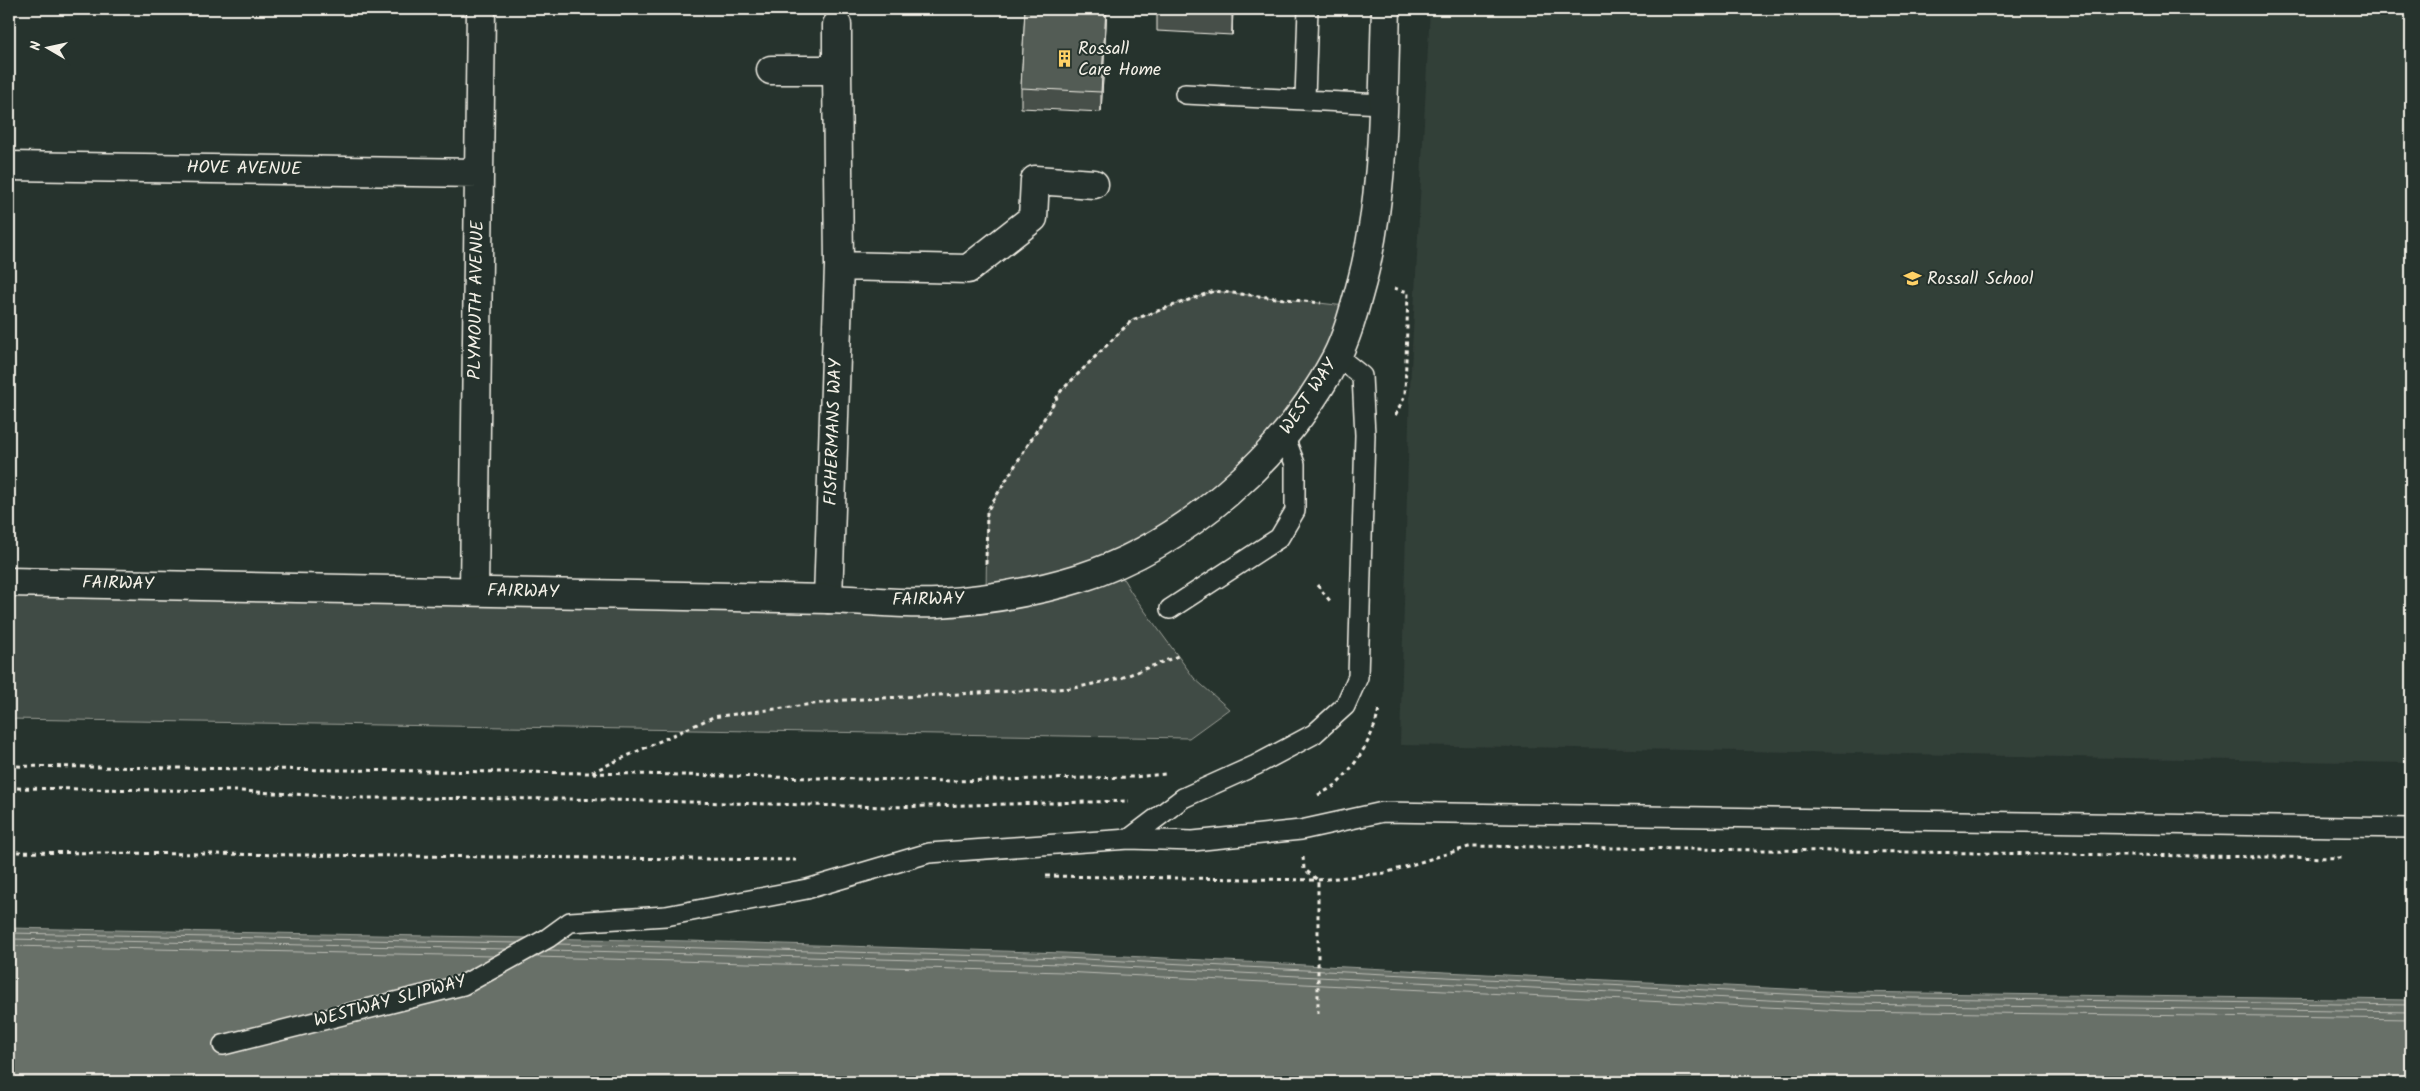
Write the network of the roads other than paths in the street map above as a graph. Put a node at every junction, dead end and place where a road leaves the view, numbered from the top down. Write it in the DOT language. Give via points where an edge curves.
graph roads {
  1 [pos="481,9"];
  2 [pos="1308,9"];
  3 [pos="1386,9"];
  4 [pos="837,25"];
  5 [pos="771,70"];
  6 [pos="837,70"];
  7 [pos="1185,94"];
  8 [pos="1305,98"];
  9 [pos="1382,104"];
  10 [pos="9,166"];
  11 [pos="478,173"];
  12 [pos="1094,184"];
  13 [pos="839,266"];
  14 [pos="1337,356"];
  15 [pos="1284,435"];
  16 [pos="9,582"];
  17 [pos="1037,589"];
  18 [pos="474,591"];
  19 [pos="828,599"];
  20 [pos="1170,609"];
  21 [pos="2411,828"];
  22 [pos="1129,839"];
  23 [pos="223,1045"];
  1 -- 11 [label="street, PLYMOUTH AVENUE"];
  2 -- 8 [label="lane"];
  3 -- 9 [label="street, WEST WAY"];
  4 -- 6 [label="street, FISHERMANS WAY"];
  5 -- 6 [label="street"];
  6 -- 13 [label="street, FISHERMANS WAY"];
  7 -- 8 [label="lane"];
  8 -- 9 [label="lane"];
  9 -- 14 [label="street, WEST WAY" via="1375,206 1362,278"];
  10 -- 11 [label="street, HOVE AVENUE"];
  11 -- 18 [label="street, PLYMOUTH AVENUE"];
  12 -- 13 [label="street" via="1035,180 1033,218 968,269"];
  13 -- 19 [label="street, FISHERMANS WAY"];
  14 -- 15 [label="street, WEST WAY" via="1314,395"];
  14 -- 22 [label="lane" via="1362,376 1365,436 1358,678 1345,706 1314,734 1256,765 1182,798"];
  15 -- 17 [label="street, WEST WAY" via="1198,518 1152,547 1080,578"];
  15 -- 20 [label="lane" via="1295,464 1295,512 1279,538"];
  16 -- 18 [label="street, FAIRWAY"];
  17 -- 19 [label="street, FAIRWAY" via="937,603"];
  18 -- 19 [label="street, FAIRWAY"];
  21 -- 22 [label="lane, WESTWAY SLIPWAY" via="1383,812 1301,830 1193,841"];
  22 -- 23 [label="lane, WESTWAY SLIPWAY" via="929,853 798,891 666,916 570,922 548,938 463,985"];
}
